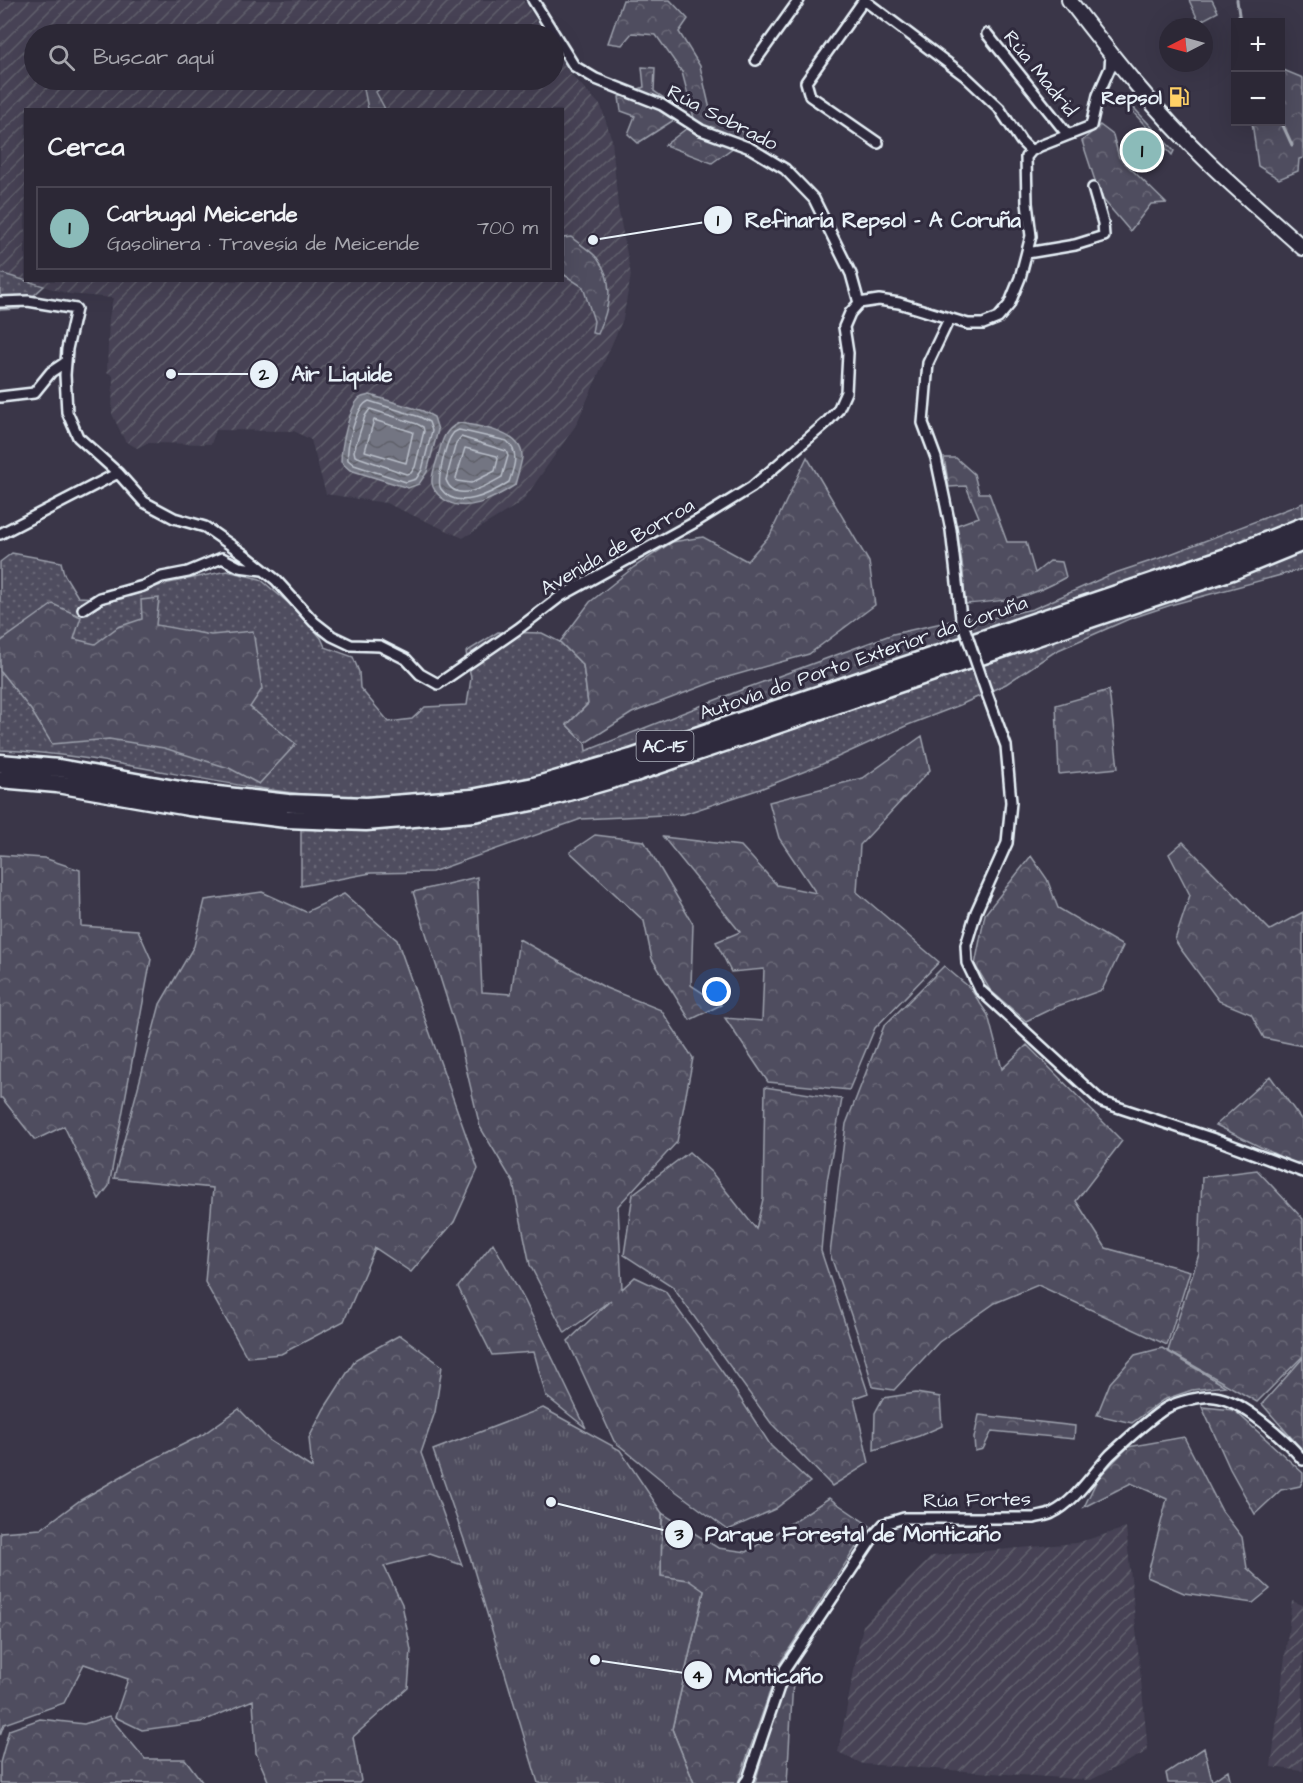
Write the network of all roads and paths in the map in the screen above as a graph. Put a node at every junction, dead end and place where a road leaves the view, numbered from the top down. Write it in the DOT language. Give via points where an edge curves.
graph roads {
  1 [pos="533,0"];
  2 [pos="799,0"];
  3 [pos="864,0"];
  4 [pos="1069,0"];
  5 [pos="548,24"];
  6 [pos="987,34"];
  7 [pos="564,50"];
  8 [pos="1111,54"];
  9 [pos="756,60"];
  10 [pos="1125,70"];
  11 [pos="1104,80"];
  12 [pos="1068,135"];
  13 [pos="878,143"];
  14 [pos="1031,151"];
  15 [pos="1093,188"];
  16 [pos="1303,248"];
  17 [pos="1027,253"];
  18 [pos="0,302"];
  19 [pos="859,303"];
  20 [pos="949,319"];
  21 [pos="66,362"];
  22 [pos="0,397"];
  23 [pos="118,473"];
  24 [pos="1303,526"];
  25 [pos="0,534"];
  26 [pos="1303,542"];
  27 [pos="263,570"];
  28 [pos="82,609"];
  29 [pos="0,764"];
  30 [pos="0,779"];
  31 [pos="1303,1172"];
  32 [pos="1303,1460"];
  33 [pos="745,1783"];
  1 -- 5 [label="street, Rúa Sobrado"];
  2 -- 9 [label="street"];
  3 -- 13 [label="street" via="806,82 810,96"];
  3 -- 14 [label="street" via="965,76 999,108"];
  4 -- 8 [label="main road"];
  6 -- 12 [label="street, Rúa Madrid"];
  7 -- 19 [label="street, Rúa Sobrado" via="574,66 596,80 662,105 700,130 750,148 785,169 814,199 850,274"];
  8 -- 10 [label="main road"];
  8 -- 11 [label="street"];
  10 -- 11 [label="street"];
  10 -- 16 [label="main road" via="1207,161"];
  11 -- 12 [label="street" via="1091,126"];
  12 -- 14 [label="street"];
  14 -- 17 [label="street" via="1025,165 1031,236"];
  15 -- 17 [label="street" via="1104,236"];
  17 -- 20 [label="street" via="1009,305 998,318 983,324"];
  18 -- 21 [label="street, Avenida de Borroa" via="28,301 76,309"];
  19 -- 20 [label="street" via="899,303"];
  19 -- 27 [label="street, Avenida de Borroa" via="844,327 848,353 846,392 838,410 802,444 752,488 561,596 438,684 420,674 406,659 380,646 351,645 332,636"];
  20 -- 31 [label="street, bridge" via="928,363 923,423 936,458 951,530 961,618 1006,746 1011,802 1007,843 976,912 966,945 967,963 980,990 1102,1102"];
  21 -- 22 [label="street" via="51,372 34,393"];
  21 -- 23 [label="street, Avenida de Borroa" via="67,412 78,437"];
  23 -- 25 [label="street"];
  23 -- 27 [label="street, Avenida de Borroa" via="144,502 174,518 205,527"];
  24 -- 29 [label="highway, Autovía do Porto Exterior da Coruña / AC-15" via="1215,560 631,758 534,786 482,796 366,806 288,803 191,792 59,768"];
  26 -- 30 [label="highway, Autovía do Porto Exterior da Coruña / AC-15" via="1232,571 635,773 537,801 474,813 366,822 286,819"];
  27 -- 28 [label="street" via="238,567 222,558 100,598"];
  32 -- 33 [label="street, Rúa Fortes" via="1254,1415 1215,1396 1167,1408 1111,1455 1082,1488 1052,1513 1034,1518 904,1518 884,1524 784,1669"];
}
